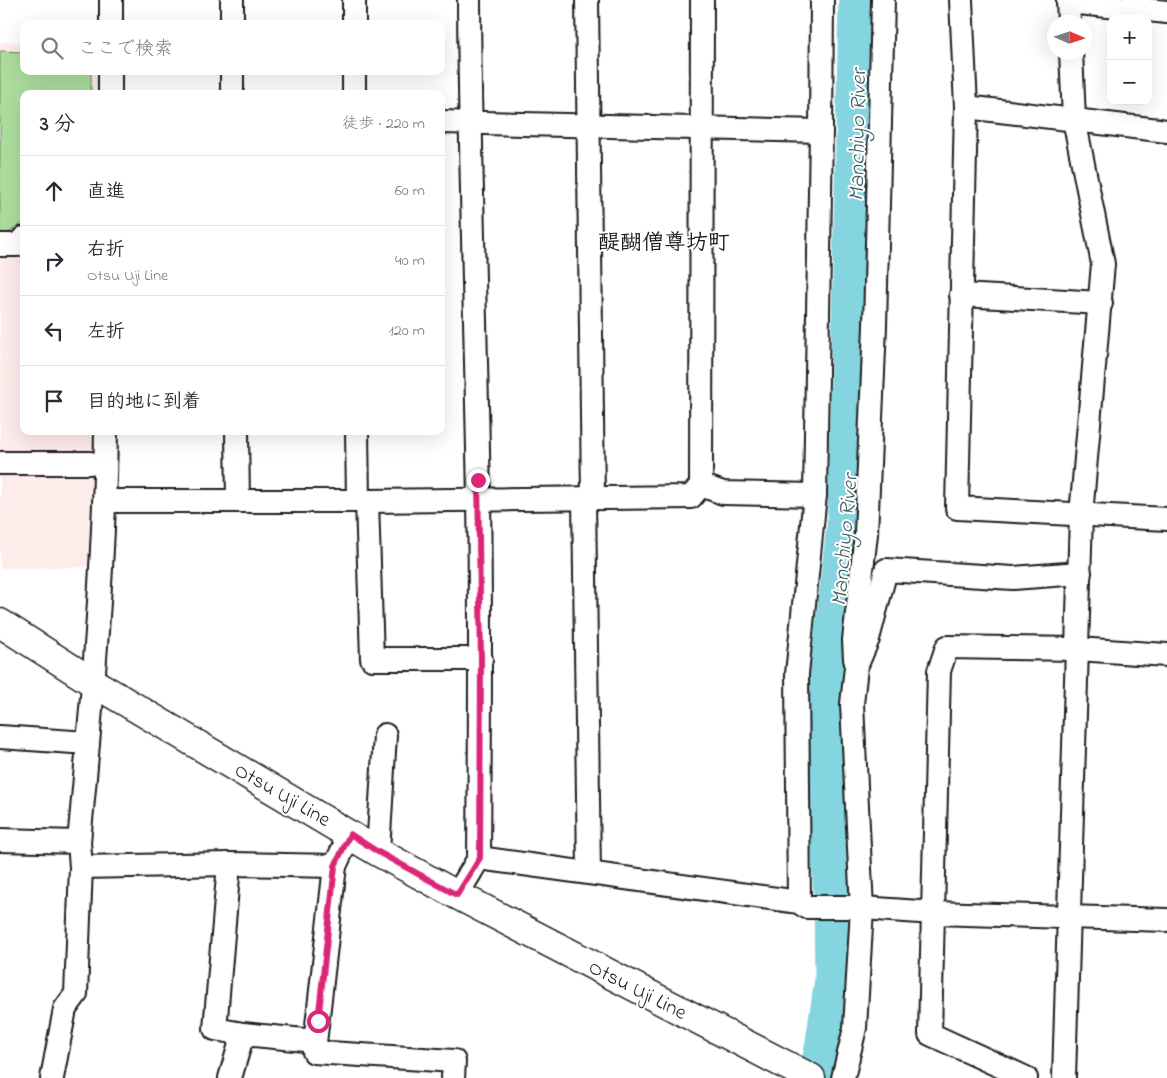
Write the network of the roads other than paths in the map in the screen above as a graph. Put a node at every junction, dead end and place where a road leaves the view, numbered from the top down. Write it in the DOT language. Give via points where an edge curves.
graph roads {
  1 [pos="111,0"];
  2 [pos="232,0"];
  3 [pos="354,0"];
  4 [pos="468,0"];
  5 [pos="587,0"];
  6 [pos="702,0"];
  7 [pos="822,0"];
  8 [pos="883,0"];
  9 [pos="961,0"];
  10 [pos="1068,8"];
  11 [pos="1167,12"];
  12 [pos="111,20"];
  13 [pos="232,20"];
  14 [pos="354,20"];
  15 [pos="1071,60"];
  16 [pos="110,75"];
  17 [pos="232,75"];
  18 [pos="354,75"];
  19 [pos="110,90"];
  20 [pos="232,90"];
  21 [pos="354,90"];
  22 [pos="966,107"];
  23 [pos="1074,119"];
  24 [pos="445,122"];
  25 [pos="470,122"];
  26 [pos="589,125"];
  27 [pos="702,128"];
  28 [pos="1167,130"];
  29 [pos="821,131"];
  30 [pos="20,243"];
  31 [pos="0,246"];
  32 [pos="961,295"];
  33 [pos="1100,303"];
  34 [pos="106,435"];
  35 [pos="237,435"];
  36 [pos="357,435"];
  37 [pos="0,463"];
  38 [pos="90,464"];
  39 [pos="701,486"];
  40 [pos="815,495"];
  41 [pos="588,498"];
  42 [pos="479,500"];
  43 [pos="238,501"];
  44 [pos="362,501"];
  45 [pos="105,502"];
  46 [pos="1082,515"];
  47 [pos="1167,519"];
  48 [pos="1080,573"];
  49 [pos="0,623"];
  50 [pos="1077,649"];
  51 [pos="1167,655"];
  52 [pos="481,659"];
  53 [pos="856,667"];
  54 [pos="94,683"];
  55 [pos="385,735"];
  56 [pos="0,737"];
  57 [pos="88,743"];
  58 [pos="350,834"];
  59 [pos="0,840"];
  60 [pos="79,842"];
  61 [pos="378,852"];
  62 [pos="480,858"];
  63 [pos="228,864"];
  64 [pos="335,866"];
  65 [pos="81,867"];
  66 [pos="589,873"];
  67 [pos="457,895"];
  68 [pos="802,905"];
  69 [pos="855,908"];
  70 [pos="934,913"];
  71 [pos="1069,916"];
  72 [pos="1167,920"];
  73 [pos="243,1034"];
  74 [pos="315,1040"];
  75 [pos="809,1077"];
  76 [pos="52,1078"];
  77 [pos="230,1078"];
  78 [pos="453,1078"];
  79 [pos="843,1078"];
  80 [pos="1026,1078"];
  81 [pos="1064,1078"];
  1 -- 12 [label="street"];
  2 -- 13 [label="street"];
  3 -- 14 [label="street"];
  4 -- 25 [label="street"];
  5 -- 26 [label="street"];
  6 -- 27 [label="street"];
  7 -- 29 [label="street"];
  8 -- 53 [label="street" via="875,336 866,534 854,640"];
  9 -- 22 [label="street"];
  10 -- 11 [label="street"];
  15 -- 23 [label="street"];
  16 -- 19 [label="street"];
  17 -- 20 [label="street"];
  18 -- 21 [label="street"];
  22 -- 23 [label="street"];
  22 -- 32 [label="street"];
  23 -- 28 [label="street"];
  23 -- 33 [label="street" via="1103,264"];
  24 -- 25 [label="street"];
  25 -- 26 [label="street"];
  25 -- 42 [label="street"];
  26 -- 27 [label="street"];
  26 -- 41 [label="street"];
  27 -- 29 [label="street"];
  27 -- 39 [label="street"];
  29 -- 40 [label="street"];
  30 -- 31 [label="street" via="17,246"];
  32 -- 33 [label="street"];
  32 -- 46 [label="street" via="956,508"];
  33 -- 46 [label="street"];
  34 -- 45 [label="street"];
  35 -- 43 [label="street"];
  36 -- 44 [label="street"];
  37 -- 38 [label="street"];
  39 -- 40 [label="street" via="723,493"];
  39 -- 41 [label="street" via="690,497"];
  40 -- 68 [label="street" via="797,674"];
  41 -- 42 [label="street"];
  41 -- 66 [label="street"];
  42 -- 44 [label="street"];
  42 -- 52 [label="street"];
  43 -- 44 [label="street"];
  43 -- 45 [label="street"];
  44 -- 52 [label="street" via="372,659"];
  45 -- 54 [label="street"];
  46 -- 47 [label="street"];
  46 -- 48 [label="street"];
  48 -- 50 [label="street"];
  48 -- 53 [label="street" via="1013,578 886,570 868,639"];
  49 -- 54 [label="main road, Otsu Uji Line"];
  50 -- 51 [label="street"];
  50 -- 70 [label="street" via="947,647 938,670"];
  50 -- 71 [label="street"];
  52 -- 62 [label="street"];
  53 -- 69 [label="street" via="852,704"];
  54 -- 57 [label="street"];
  54 -- 58 [label="main road, Otsu Uji Line"];
  55 -- 61 [label="street"];
  56 -- 57 [label="street"];
  57 -- 60 [label="street"];
  58 -- 61 [label="main road, Otsu Uji Line"];
  58 -- 64 [label="street"];
  59 -- 60 [label="street"];
  60 -- 65 [label="street"];
  61 -- 67 [label="main road, Otsu Uji Line"];
  62 -- 66 [label="street"];
  62 -- 67 [label="street"];
  63 -- 64 [label="street"];
  63 -- 65 [label="street"];
  63 -- 73 [label="street" via="215,1029"];
  64 -- 74 [label="street"];
  65 -- 76 [label="street" via="76,994 65,1009"];
  66 -- 68 [label="street"];
  67 -- 75 [label="main road, Otsu Uji Line"];
  68 -- 69 [label="street"];
  69 -- 70 [label="street"];
  69 -- 79 [label="street" via="855,1028"];
  70 -- 71 [label="street"];
  70 -- 80 [label="street" via="930,1034"];
  71 -- 72 [label="street"];
  71 -- 81 [label="street"];
  73 -- 74 [label="street"];
  73 -- 77 [label="street"];
  74 -- 78 [label="street" via="314,1052 454,1061"];
}
